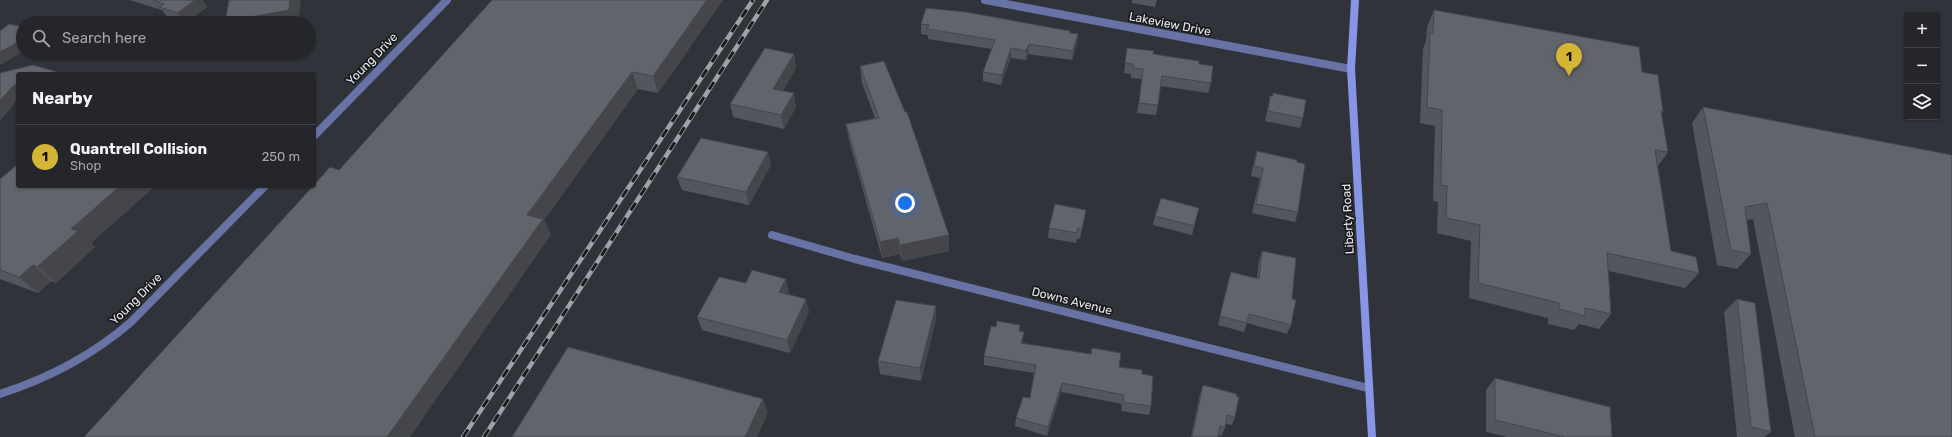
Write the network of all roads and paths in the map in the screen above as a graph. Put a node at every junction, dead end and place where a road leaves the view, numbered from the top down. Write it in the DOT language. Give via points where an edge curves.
graph roads {
  1 [pos="447,0"];
  2 [pos="985,0"];
  3 [pos="1355,0"];
  4 [pos="1351,69"];
  5 [pos="316,134"];
  6 [pos="263,188"];
  7 [pos="772,235"];
  8 [pos="1368,388"];
  9 [pos="0,394"];
  10 [pos="1372,437"];
  1 -- 5 [label="street, Young Drive"];
  2 -- 4 [label="street, Lakeview Drive"];
  3 -- 4 [label="main road, Liberty Road"];
  4 -- 8 [label="main road, Liberty Road"];
  6 -- 9 [label="street, Young Drive" via="114,338 59,372"];
  7 -- 8 [label="street, Downs Avenue" via="855,259"];
  8 -- 10 [label="main road, Liberty Road"];
}
